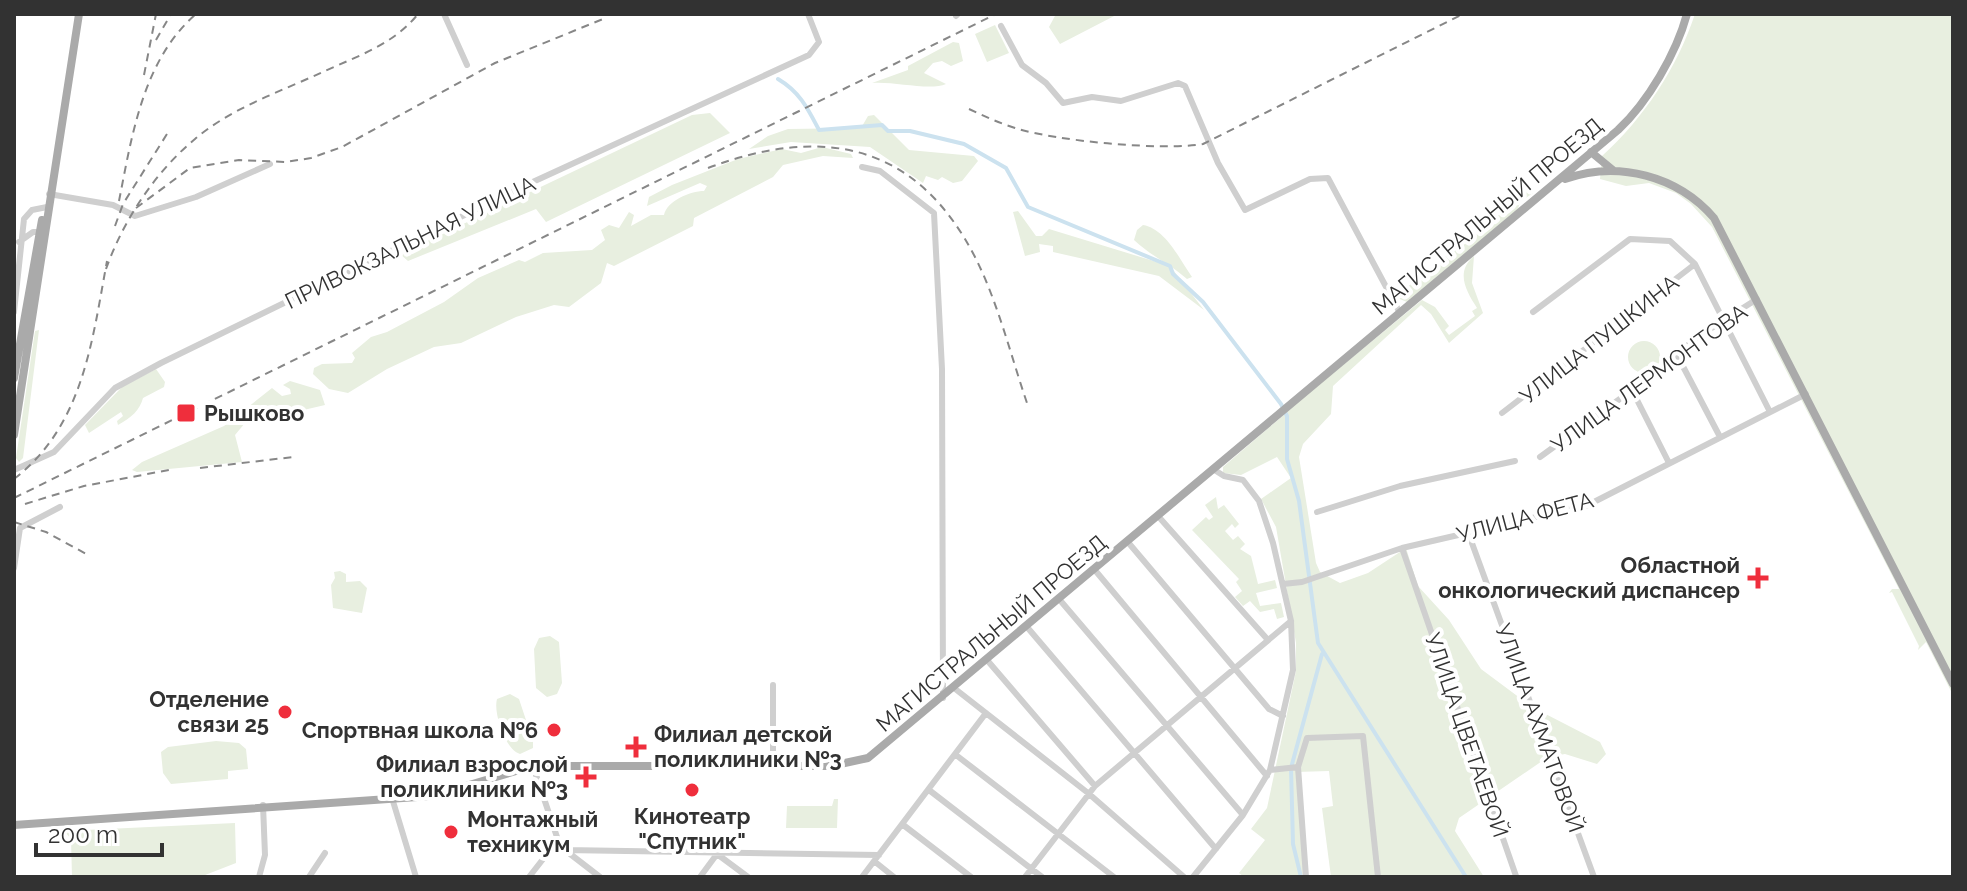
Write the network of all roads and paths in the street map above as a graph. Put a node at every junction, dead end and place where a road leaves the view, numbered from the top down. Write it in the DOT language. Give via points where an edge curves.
graph roads {
  1 [pos="79,14"];
  2 [pos="444,14"];
  3 [pos="808,14"];
  4 [pos="1687,14"];
  5 [pos="1001,26"];
  6 [pos="467,65"];
  7 [pos="1591,152"];
  8 [pos="1580,162"];
  9 [pos="270,164"];
  10 [pos="862,167"];
  11 [pos="1615,171"];
  12 [pos="1599,173"];
  13 [pos="1557,182"];
  14 [pos="49,194"];
  15 [pos="46,207"];
  16 [pos="41,232"];
  17 [pos="19,242"];
  18 [pos="1695,264"];
  19 [pos="1757,299"];
  20 [pos="14,312"];
  21 [pos="1533,312"];
  22 [pos="1400,313"];
  23 [pos="1724,318"];
  24 [pos="1677,355"];
  25 [pos="14,378"];
  26 [pos="1632,390"];
  27 [pos="1806,394"];
  28 [pos="1770,412"];
  29 [pos="1502,413"];
  30 [pos="14,435"];
  31 [pos="1719,435"];
  32 [pos="1540,457"];
  33 [pos="1515,461"];
  34 [pos="1668,461"];
  35 [pos="1213,469"];
  36 [pos="14,470"];
  37 [pos="60,507"];
  38 [pos="1317,512"];
  39 [pos="1158,516"];
  40 [pos="1469,535"];
  41 [pos="1127,541"];
  42 [pos="1402,548"];
  43 [pos="14,568"];
  44 [pos="1094,569"];
  45 [pos="1283,584"];
  46 [pos="1059,599"];
  47 [pos="1291,621"];
  48 [pos="1027,627"];
  49 [pos="1268,640"];
  50 [pos="987,660"];
  51 [pos="1234,669"];
  52 [pos="1953,684"];
  53 [pos="773,685"];
  54 [pos="954,688"];
  55 [pos="1200,697"];
  56 [pos="943,698"];
  57 [pos="986,713"];
  58 [pos="1283,716"];
  59 [pos="1167,725"];
  60 [pos="1134,752"];
  61 [pos="956,755"];
  62 [pos="533,766"];
  63 [pos="773,766"];
  64 [pos="1298,767"];
  65 [pos="1269,773"];
  66 [pos="1095,786"];
  67 [pos="929,790"];
  68 [pos="1088,793"];
  69 [pos="392,798"];
  70 [pos="263,805"];
  71 [pos="1243,815"];
  72 [pos="902,824"];
  73 [pos="14,825"];
  74 [pos="1058,834"];
  75 [pos="558,840"];
  76 [pos="1216,849"];
  77 [pos="565,850"];
  78 [pos="325,853"];
  79 [pos="717,854"];
  80 [pos="876,858"];
  81 [pos="1031,869"];
  82 [pos="527,876"];
  83 [pos="1516,876"];
  84 [pos="259,877"];
  85 [pos="309,877"];
  86 [pos="416,877"];
  87 [pos="600,877"];
  88 [pos="700,877"];
  89 [pos="748,877"];
  90 [pos="862,877"];
  91 [pos="894,877"];
  92 [pos="971,877"];
  93 [pos="1025,877"];
  94 [pos="1042,877"];
  95 [pos="1114,877"];
  96 [pos="1184,877"];
  97 [pos="1193,877"];
  98 [pos="1306,877"];
  99 [pos="1378,877"];
  100 [pos="1594,877"];
  1 -- 14 [label="main road"];
  2 -- 6 [label="street"];
  3 -- 36 [label="street, ПРИВОКЗАЛЬНАЯ УЛИЦА" via="818,39 809,55 524,186 161,363 115,388 54,452"];
  4 -- 7 [label="main road, МАГИСТРАЛЬНЫЙ ПРОЕЗД" via="1675,48 1644,97 1624,124"];
  5 -- 22 [label="street" via="1022,65 1063,103 1092,97 1121,101 1178,83 1185,86 1245,210 1310,179 1328,178"];
  7 -- 8 [label="main road, МАГИСТРАЛЬНЫЙ ПРОЕЗД"];
  7 -- 11 [label="main road"];
  8 -- 12 [label="main road"];
  8 -- 13 [label="main road, МАГИСТРАЛЬНЫЙ ПРОЕЗД"];
  9 -- 14 [label="street" via="196,197 135,216 113,205"];
  10 -- 56 [label="street" via="880,171 934,213 942,369"];
  11 -- 12 [label="main road"];
  11 -- 19 [label="main road" via="1659,178 1696,199 1720,228"];
  12 -- 13 [label="main road"];
  13 -- 22 [label="main road, МАГИСТРАЛЬНЫЙ ПРОЕЗД"];
  14 -- 15 [label="main road"];
  15 -- 16 [label="main road"];
  15 -- 17 [label="street" via="26,215"];
  16 -- 17 [label="street"];
  16 -- 25 [label="main road"];
  16 -- 30 [label="main road"];
  17 -- 20 [label="street"];
  18 -- 21 [label="street" via="1670,241 1630,239"];
  18 -- 23 [label="street"];
  18 -- 29 [label="street, УЛИЦА ПУШКИНА"];
  19 -- 23 [label="street, УЛИЦА ЛЕРМОНТОВА"];
  19 -- 27 [label="main road"];
  22 -- 35 [label="main road, МАГИСТРАЛЬНЫЙ ПРОЕЗД"];
  23 -- 24 [label="street, УЛИЦА ЛЕРМОНТОВА"];
  23 -- 28 [label="street"];
  24 -- 26 [label="street, УЛИЦА ЛЕРМОНТОВА"];
  24 -- 31 [label="street"];
  26 -- 32 [label="street, УЛИЦА ЛЕРМОНТОВА"];
  26 -- 34 [label="street"];
  27 -- 28 [label="street, УЛИЦА ФЕТА"];
  27 -- 52 [label="main road"];
  28 -- 31 [label="street, УЛИЦА ФЕТА"];
  31 -- 34 [label="street, УЛИЦА ФЕТА"];
  33 -- 38 [label="street" via="1400,486"];
  34 -- 40 [label="street, УЛИЦА ФЕТА" via="1588,505"];
  35 -- 39 [label="main road, МАГИСТРАЛЬНЫЙ ПРОЕЗД"];
  35 -- 45 [label="street" via="1252,489 1270,531"];
  37 -- 43 [label="street" via="20,528"];
  39 -- 41 [label="main road, МАГИСТРАЛЬНЫЙ ПРОЕЗД"];
  39 -- 49 [label="street"];
  40 -- 42 [label="street, УЛИЦА ФЕТА"];
  40 -- 100 [label="street, УЛИЦА АХМАТОВОЙ"];
  41 -- 44 [label="main road, МАГИСТРАЛЬНЫЙ ПРОЕЗД"];
  41 -- 51 [label="street"];
  42 -- 45 [label="street, УЛИЦА ФЕТА"];
  42 -- 83 [label="street, УЛИЦА ЦВЕТАЕВОЙ"];
  44 -- 46 [label="main road, МАГИСТРАЛЬНЫЙ ПРОЕЗД"];
  44 -- 55 [label="street"];
  45 -- 47 [label="street"];
  46 -- 48 [label="main road, МАГИСТРАЛЬНЫЙ ПРОЕЗД"];
  46 -- 59 [label="street"];
  47 -- 49 [label="street"];
  47 -- 58 [label="street" via="1293,670"];
  48 -- 50 [label="main road, МАГИСТРАЛЬНЫЙ ПРОЕЗД"];
  48 -- 60 [label="street"];
  49 -- 51 [label="street"];
  50 -- 54 [label="main road, МАГИСТРАЛЬНЫЙ ПРОЕЗД"];
  50 -- 66 [label="street"];
  51 -- 55 [label="street"];
  51 -- 58 [label="street" via="1272,712"];
  53 -- 63 [label="street"];
  54 -- 56 [label="main road, МАГИСТРАЛЬНЫЙ ПРОЕЗД"];
  54 -- 57 [label="street"];
  55 -- 59 [label="street"];
  55 -- 65 [label="street"];
  56 -- 63 [label="main road, МАГИСТРАЛЬНЫЙ ПРОЕЗД" via="861,762"];
  57 -- 61 [label="street"];
  57 -- 68 [label="street"];
  58 -- 65 [label="street"];
  59 -- 60 [label="street"];
  59 -- 71 [label="street"];
  60 -- 66 [label="street"];
  60 -- 76 [label="street"];
  61 -- 67 [label="street"];
  61 -- 74 [label="street"];
  62 -- 63 [label="main road, МАГИСТРАЛЬНЫЙ ПРОЕЗД"];
  62 -- 69 [label="main road, МАГИСТРАЛЬНЫЙ ПРОЕЗД" via="432,796"];
  62 -- 75 [label="street"];
  64 -- 65 [label="street"];
  64 -- 98 [label="street"];
  64 -- 99 [label="street" via="1307,738 1363,736"];
  65 -- 71 [label="street"];
  66 -- 68 [label="street"];
  67 -- 72 [label="street"];
  67 -- 81 [label="street"];
  68 -- 74 [label="street"];
  68 -- 96 [label="street"];
  69 -- 70 [label="main road, МАГИСТРАЛЬНЫЙ ПРОЕЗД"];
  69 -- 86 [label="street"];
  70 -- 73 [label="main road, МАГИСТРАЛЬНЫЙ ПРОЕЗД"];
  70 -- 84 [label="street" via="265,855"];
  71 -- 76 [label="street"];
  72 -- 80 [label="street"];
  72 -- 92 [label="street"];
  74 -- 81 [label="street"];
  74 -- 95 [label="street"];
  75 -- 77 [label="street"];
  75 -- 82 [label="street"];
  76 -- 97 [label="street"];
  77 -- 79 [label="street"];
  77 -- 87 [label="street"];
  78 -- 85 [label="street"];
  79 -- 80 [label="street"];
  79 -- 88 [label="street"];
  79 -- 89 [label="street"];
  80 -- 90 [label="street"];
  80 -- 91 [label="street"];
  81 -- 93 [label="street"];
  81 -- 94 [label="street"];
}
